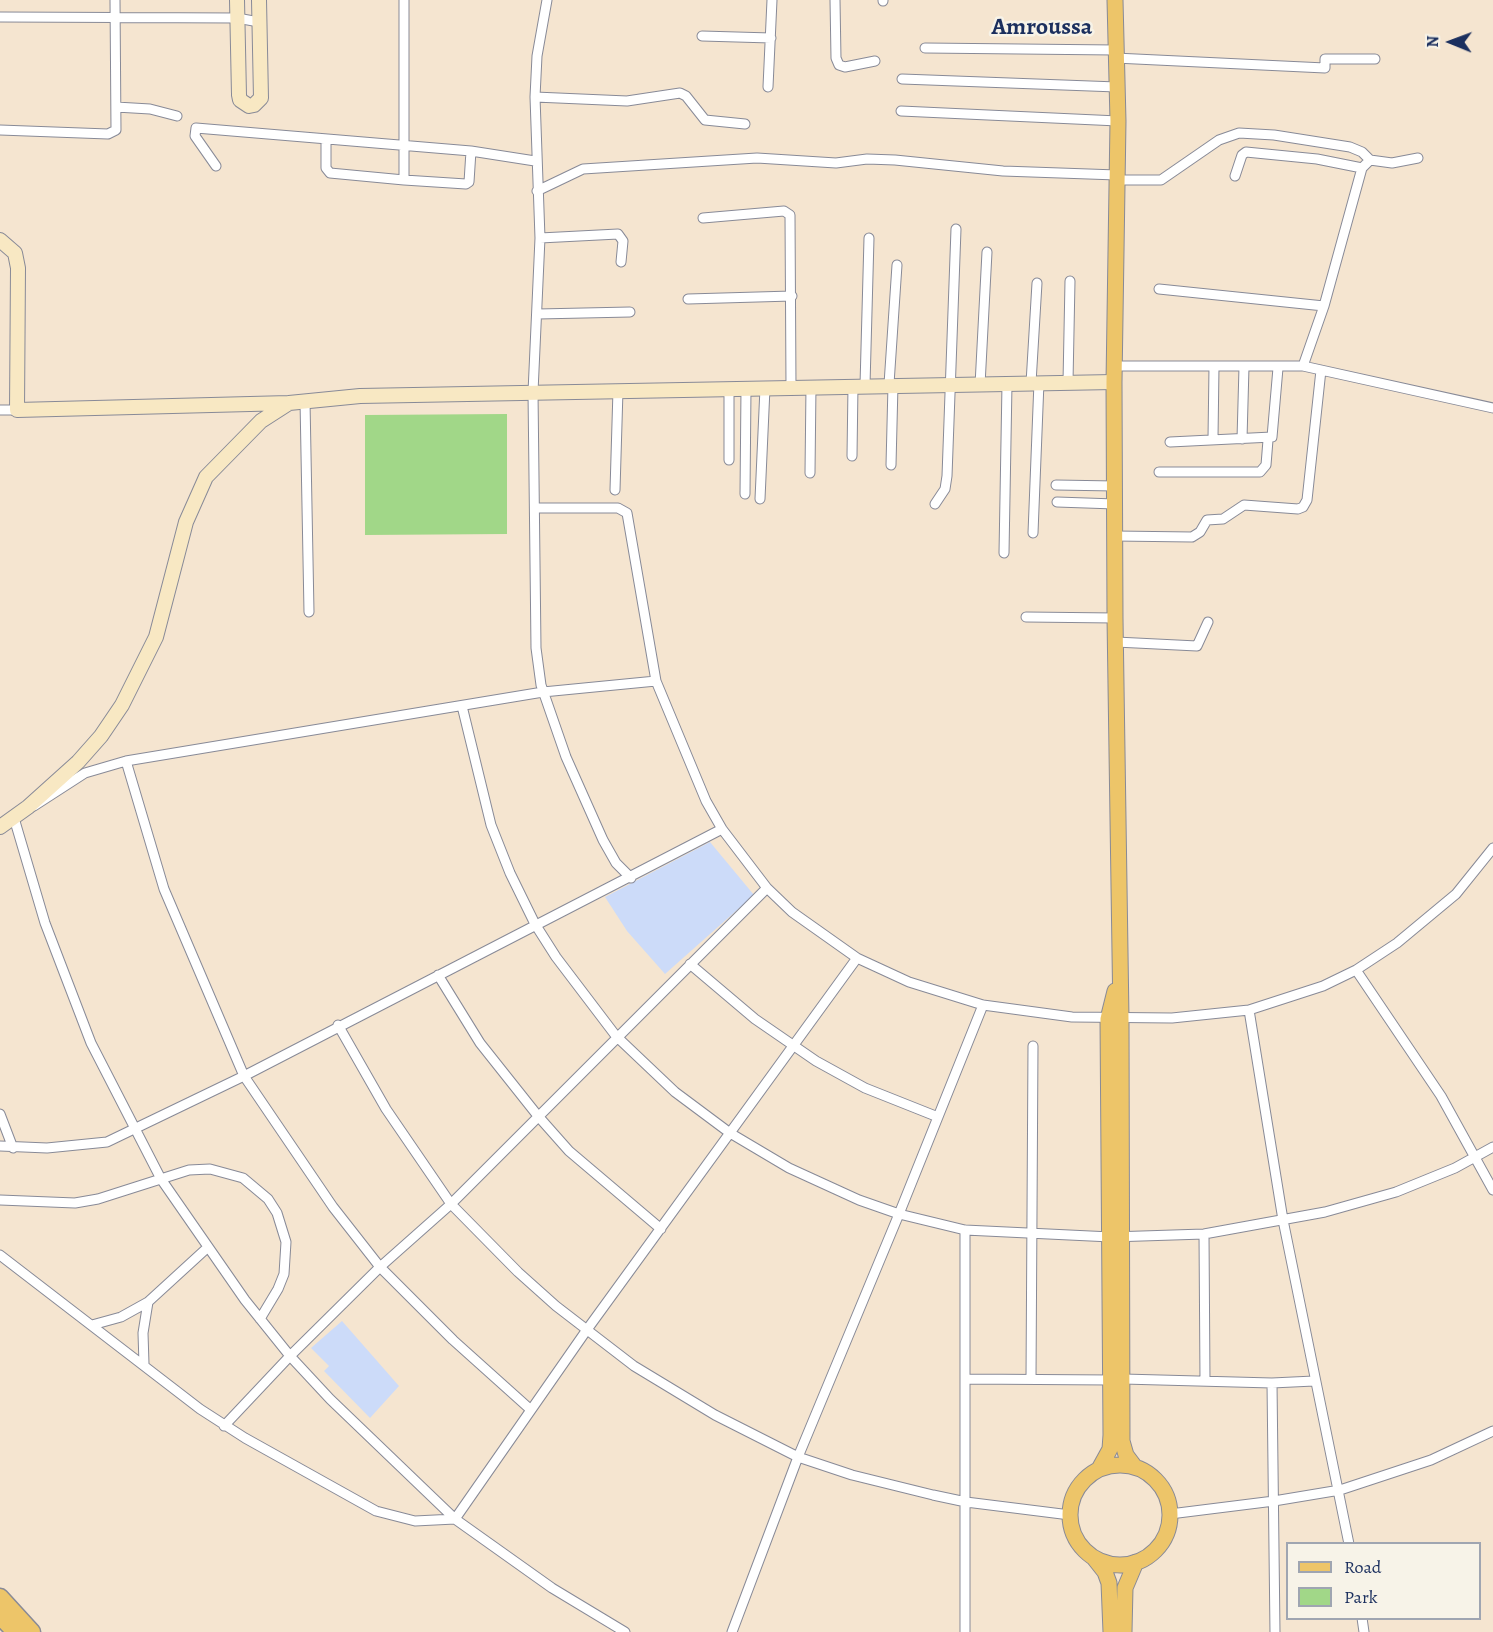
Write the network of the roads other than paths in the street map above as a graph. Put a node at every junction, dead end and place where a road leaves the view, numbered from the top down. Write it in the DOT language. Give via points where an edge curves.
graph roads {
  1 [pos="115,0"];
  2 [pos="237,0"];
  3 [pos="259,0"];
  4 [pos="404,0"];
  5 [pos="547,0"];
  6 [pos="772,0"];
  7 [pos="835,0"];
  8 [pos="1115,0"];
  9 [pos="0,17"];
  10 [pos="115,17"];
  11 [pos="237,18"];
  12 [pos="259,22"];
  13 [pos="702,36"];
  14 [pos="771,38"];
  15 [pos="925,48"];
  16 [pos="1115,54"];
  17 [pos="1375,59"];
  18 [pos="875,61"];
  19 [pos="902,79"];
  20 [pos="768,87"];
  21 [pos="1117,87"];
  22 [pos="535,97"];
  23 [pos="116,107"];
  24 [pos="901,111"];
  25 [pos="177,116"];
  26 [pos="1118,121"];
  27 [pos="745,124"];
  28 [pos="0,130"];
  29 [pos="326,141"];
  30 [pos="404,145"];
  31 [pos="471,151"];
  32 [pos="1418,158"];
  33 [pos="1370,160"];
  34 [pos="535,161"];
  35 [pos="216,166"];
  36 [pos="1362,168"];
  37 [pos="1235,176"];
  38 [pos="1117,178"];
  39 [pos="404,180"];
  40 [pos="537,191"];
  41 [pos="703,218"];
  42 [pos="956,229"];
  43 [pos="540,238"];
  44 [pos="868,238"];
  45 [pos="0,240"];
  46 [pos="987,252"];
  47 [pos="621,262"];
  48 [pos="897,265"];
  49 [pos="1070,281"];
  50 [pos="1037,283"];
  51 [pos="1160,289"];
  52 [pos="792,296"];
  53 [pos="688,299"];
  54 [pos="1324,306"];
  55 [pos="630,312"];
  56 [pos="538,314"];
  57 [pos="1114,366"];
  58 [pos="1303,366"];
  59 [pos="1214,367"];
  60 [pos="1244,368"];
  61 [pos="1278,368"];
  62 [pos="1321,370"];
  63 [pos="1035,382"];
  64 [pos="1068,382"];
  65 [pos="1114,382"];
  66 [pos="1007,384"];
  67 [pos="859,385"];
  68 [pos="891,385"];
  69 [pos="951,385"];
  70 [pos="980,385"];
  71 [pos="811,386"];
  72 [pos="791,387"];
  73 [pos="765,388"];
  74 [pos="729,389"];
  75 [pos="746,389"];
  76 [pos="618,390"];
  77 [pos="533,392"];
  78 [pos="305,401"];
  79 [pos="289,403"];
  80 [pos="1493,408"];
  81 [pos="0,410"];
  82 [pos="17,410"];
  83 [pos="1213,438"];
  84 [pos="1242,439"];
  85 [pos="1268,440"];
  86 [pos="1170,441"];
  87 [pos="852,456"];
  88 [pos="729,460"];
  89 [pos="891,465"];
  90 [pos="1159,472"];
  91 [pos="810,473"];
  92 [pos="1056,485"];
  93 [pos="1115,486"];
  94 [pos="615,490"];
  95 [pos="745,494"];
  96 [pos="760,499"];
  97 [pos="1057,502"];
  98 [pos="935,504"];
  99 [pos="1115,504"];
  100 [pos="536,508"];
  101 [pos="1033,533"];
  102 [pos="1115,536"];
  103 [pos="1004,553"];
  104 [pos="309,612"];
  105 [pos="1026,617"];
  106 [pos="1115,618"];
  107 [pos="1208,622"];
  108 [pos="1116,642"];
  109 [pos="656,681"];
  110 [pos="543,692"];
  111 [pos="462,706"];
  112 [pos="126,761"];
  113 [pos="28,807"];
  114 [pos="14,818"];
  115 [pos="0,827"];
  116 [pos="722,829"];
  117 [pos="1493,848"];
  118 [pos="631,878"];
  119 [pos="767,888"];
  120 [pos="536,924"];
  121 [pos="857,958"];
  122 [pos="690,964"];
  123 [pos="1356,970"];
  124 [pos="438,975"];
  125 [pos="982,1005"];
  126 [pos="1249,1010"];
  127 [pos="1115,1019"];
  128 [pos="338,1025"];
  129 [pos="616,1036"];
  130 [pos="793,1046"];
  131 [pos="1033,1046"];
  132 [pos="244,1076"];
  133 [pos="0,1114"];
  134 [pos="537,1116"];
  135 [pos="938,1117"];
  136 [pos="134,1130"];
  137 [pos="730,1133"];
  138 [pos="0,1146"];
  139 [pos="1493,1147"];
  140 [pos="13,1148"];
  141 [pos="1474,1158"];
  142 [pos="161,1179"];
  143 [pos="1493,1190"];
  144 [pos="0,1200"];
  145 [pos="451,1204"];
  146 [pos="899,1214"];
  147 [pos="1282,1220"];
  148 [pos="661,1229"];
  149 [pos="965,1230"];
  150 [pos="1204,1234"];
  151 [pos="1032,1235"];
  152 [pos="1117,1237"];
  153 [pos="207,1248"];
  154 [pos="0,1255"];
  155 [pos="380,1268"];
  156 [pos="148,1302"];
  157 [pos="260,1319"];
  158 [pos="92,1325"];
  159 [pos="586,1331"];
  160 [pos="290,1356"];
  161 [pos="144,1364"];
  162 [pos="965,1379"];
  163 [pos="1031,1379"];
  164 [pos="1117,1380"];
  165 [pos="1205,1381"];
  166 [pos="1314,1381"];
  167 [pos="1272,1383"];
  168 [pos="531,1410"];
  169 [pos="224,1426"];
  170 [pos="1493,1431"];
  171 [pos="798,1457"];
  172 [pos="1135,1467"];
  173 [pos="1099,1469"];
  174 [pos="1340,1490"];
  175 [pos="1274,1501"];
  176 [pos="966,1502"];
  177 [pos="1170,1514"];
  178 [pos="1070,1515"];
  179 [pos="455,1519"];
  180 [pos="1349,1542"];
  181 [pos="1094,1558"];
  182 [pos="1136,1562"];
  183 [pos="0,1597"];
  184 [pos="0,1616"];
  185 [pos="15,1632"];
  186 [pos="32,1632"];
  187 [pos="625,1632"];
  188 [pos="732,1632"];
  189 [pos="965,1632"];
  190 [pos="1111,1632"];
  191 [pos="1124,1632"];
  192 [pos="1275,1632"];
  1 -- 10 [label="street"];
  2 -- 11 [label="main road"];
  3 -- 12 [label="main road"];
  4 -- 30 [label="street"];
  5 -- 22 [label="street" via="537,56"];
  6 -- 14 [label="street"];
  7 -- 18 [label="street" via="839,65"];
  8 -- 16 [label="main road"];
  9 -- 10 [label="street"];
  10 -- 11 [label="street"];
  10 -- 23 [label="street"];
  11 -- 12 [label="street"];
  11 -- 12 [label="main road" via="239,95 249,106 261,98"];
  13 -- 14 [label="street"];
  14 -- 20 [label="street"];
  15 -- 16 [label="street"];
  16 -- 17 [label="street" via="1325,68 1325,59"];
  16 -- 21 [label="main road"];
  19 -- 21 [label="street"];
  21 -- 26 [label="main road"];
  22 -- 27 [label="street" via="627,101 680,93 705,120"];
  22 -- 34 [label="street"];
  23 -- 25 [label="street"];
  23 -- 28 [label="street" via="116,130 108,134"];
  24 -- 26 [label="street"];
  26 -- 38 [label="main road"];
  29 -- 30 [label="street"];
  29 -- 35 [label="street" via="196,128 195,136"];
  29 -- 39 [label="street" via="326,168 330,173"];
  30 -- 31 [label="street"];
  30 -- 39 [label="street"];
  31 -- 34 [label="street"];
  31 -- 39 [label="street" via="466,184"];
  32 -- 33 [label="street" via="1392,163"];
  33 -- 36 [label="street"];
  33 -- 38 [label="street" via="1350,147 1239,133 1219,140 1161,180"];
  34 -- 40 [label="street"];
  36 -- 37 [label="street" via="1246,152"];
  36 -- 54 [label="street"];
  38 -- 40 [label="street" via="895,160 836,164 756,158 583,169"];
  38 -- 57 [label="main road"];
  40 -- 43 [label="street"];
  41 -- 52 [label="street" via="784,211 790,215"];
  42 -- 69 [label="street"];
  43 -- 47 [label="street" via="618,234 623,241"];
  43 -- 56 [label="street"];
  44 -- 67 [label="street"];
  45 -- 82 [label="main road" via="15,253 18,268"];
  46 -- 70 [label="street"];
  48 -- 68 [label="street"];
  49 -- 64 [label="street"];
  50 -- 63 [label="street"];
  51 -- 54 [label="street"];
  52 -- 53 [label="street"];
  52 -- 72 [label="street"];
  54 -- 58 [label="street"];
  55 -- 56 [label="street"];
  56 -- 77 [label="street"];
  57 -- 59 [label="street"];
  57 -- 65 [label="main road"];
  58 -- 61 [label="street"];
  58 -- 62 [label="street"];
  59 -- 60 [label="street"];
  59 -- 83 [label="street"];
  60 -- 61 [label="street"];
  60 -- 84 [label="street"];
  61 -- 85 [label="street" via="1274,434"];
  62 -- 80 [label="street"];
  62 -- 102 [label="street" via="1307,500 1303,507 1244,505 1223,519 1207,520 1192,537"];
  63 -- 64 [label="main road"];
  63 -- 66 [label="main road"];
  63 -- 101 [label="street"];
  64 -- 65 [label="main road"];
  65 -- 93 [label="main road"];
  66 -- 70 [label="main road"];
  66 -- 103 [label="street"];
  67 -- 68 [label="main road"];
  67 -- 71 [label="main road"];
  67 -- 87 [label="street"];
  68 -- 69 [label="main road"];
  68 -- 89 [label="street"];
  69 -- 70 [label="main road"];
  69 -- 98 [label="street" via="948,476"];
  71 -- 72 [label="main road"];
  71 -- 91 [label="street"];
  72 -- 73 [label="main road"];
  73 -- 75 [label="main road"];
  73 -- 96 [label="street"];
  74 -- 75 [label="main road"];
  74 -- 76 [label="main road"];
  74 -- 88 [label="street"];
  75 -- 95 [label="street"];
  76 -- 77 [label="main road"];
  76 -- 94 [label="street"];
  77 -- 78 [label="main road"];
  77 -- 100 [label="street"];
  78 -- 79 [label="main road"];
  78 -- 104 [label="street"];
  79 -- 82 [label="main road"];
  79 -- 113 [label="main road" via="261,421 206,477 186,522 156,637 142,669 101,736"];
  81 -- 82 [label="street"];
  83 -- 84 [label="street"];
  83 -- 86 [label="street"];
  84 -- 85 [label="street"];
  85 -- 90 [label="street" via="1266,465 1260,472"];
  92 -- 93 [label="street"];
  93 -- 99 [label="main road"];
  97 -- 99 [label="street"];
  99 -- 102 [label="main road"];
  100 -- 109 [label="street" via="618,508 627,513"];
  100 -- 110 [label="street" via="536,648"];
  102 -- 106 [label="main road"];
  105 -- 106 [label="street"];
  106 -- 108 [label="main road"];
  107 -- 108 [label="street" via="1197,646"];
  108 -- 127 [label="main road" via="1119,976"];
  109 -- 110 [label="street"];
  109 -- 116 [label="street" via="706,801"];
  110 -- 111 [label="street"];
  110 -- 118 [label="street" via="586,805 616,863"];
  111 -- 112 [label="street"];
  111 -- 120 [label="street" via="491,825"];
  112 -- 113 [label="street" via="93,769 44,802"];
  112 -- 132 [label="street" via="164,890"];
  113 -- 114 [label="main road"];
  114 -- 115 [label="main road"];
  114 -- 136 [label="street" via="64,976 91,1043"];
  116 -- 118 [label="street"];
  116 -- 119 [label="street"];
  117 -- 123 [label="street" via="1431,916"];
  118 -- 120 [label="street"];
  119 -- 121 [label="street" via="792,912"];
  119 -- 122 [label="street"];
  120 -- 124 [label="street"];
  120 -- 129 [label="street" via="576,986"];
  121 -- 125 [label="street" via="909,982"];
  121 -- 130 [label="street"];
  122 -- 129 [label="street"];
  122 -- 130 [label="street" via="720,992"];
  123 -- 126 [label="street" via="1323,986"];
  123 -- 141 [label="street" via="1441,1096"];
  124 -- 128 [label="street"];
  124 -- 134 [label="street" via="480,1043"];
  125 -- 127 [label="street"];
  125 -- 135 [label="street"];
  126 -- 127 [label="street"];
  126 -- 147 [label="street"];
  127 -- 152 [label="main road"];
  128 -- 132 [label="street"];
  128 -- 145 [label="street" via="386,1110"];
  129 -- 134 [label="street"];
  129 -- 137 [label="street" via="675,1092"];
  130 -- 135 [label="street" via="866,1088"];
  130 -- 137 [label="street"];
  131 -- 151 [label="street"];
  132 -- 136 [label="street"];
  132 -- 155 [label="street" via="333,1207"];
  133 -- 140 [label="street"];
  134 -- 145 [label="street"];
  134 -- 148 [label="street" via="569,1150"];
  135 -- 146 [label="street"];
  136 -- 140 [label="street" via="107,1142"];
  136 -- 142 [label="street"];
  137 -- 146 [label="street" via="818,1182"];
  137 -- 148 [label="street"];
  138 -- 140 [label="street"];
  139 -- 141 [label="street"];
  141 -- 143 [label="street"];
  141 -- 147 [label="street" via="1396,1192"];
  142 -- 144 [label="street" via="75,1203"];
  142 -- 153 [label="street"];
  142 -- 157 [label="street" via="189,1170 210,1169 243,1179 268,1199 282,1226 286,1258 278,1289"];
  145 -- 155 [label="street"];
  145 -- 159 [label="street" via="518,1272"];
  146 -- 149 [label="street"];
  146 -- 171 [label="street"];
  147 -- 150 [label="street"];
  147 -- 166 [label="street"];
  148 -- 159 [label="street"];
  149 -- 151 [label="street"];
  149 -- 162 [label="street"];
  150 -- 152 [label="street"];
  150 -- 165 [label="street"];
  151 -- 152 [label="street"];
  151 -- 163 [label="street"];
  152 -- 164 [label="main road"];
  153 -- 156 [label="street"];
  153 -- 157 [label="street"];
  154 -- 158 [label="street"];
  155 -- 160 [label="street"];
  155 -- 168 [label="street"];
  156 -- 158 [label="street" via="121,1317"];
  156 -- 161 [label="street"];
  157 -- 160 [label="street"];
  158 -- 161 [label="street"];
  159 -- 168 [label="street"];
  159 -- 171 [label="street" via="676,1393"];
  160 -- 169 [label="street"];
  160 -- 179 [label="street" via="370,1440"];
  161 -- 169 [label="street"];
  162 -- 163 [label="street"];
  162 -- 176 [label="street"];
  163 -- 164 [label="street"];
  164 -- 165 [label="street"];
  164 -- 172 [label="main road" via="1122,1441"];
  164 -- 173 [label="main road" via="1110,1449"];
  165 -- 167 [label="street"];
  166 -- 167 [label="street"];
  166 -- 174 [label="street"];
  167 -- 175 [label="street"];
  168 -- 179 [label="street"];
  169 -- 179 [label="street" via="376,1511 415,1521"];
  170 -- 174 [label="street" via="1431,1460"];
  171 -- 176 [label="street" via="898,1487"];
  171 -- 188 [label="street"];
  172 -- 173 [label="main road" via="1113,1465"];
  172 -- 177 [label="main road" via="1158,1482 1168,1500"];
  173 -- 178 [label="main road" via="1080,1486"];
  174 -- 175 [label="street"];
  174 -- 180 [label="street"];
  175 -- 177 [label="street"];
  175 -- 192 [label="street"];
  176 -- 178 [label="street"];
  176 -- 189 [label="street"];
  177 -- 182 [label="main road" via="1159,1546"];
  178 -- 181 [label="main road" via="1077,1540"];
  179 -- 187 [label="street" via="552,1588"];
  181 -- 182 [label="main road" via="1111,1564"];
  181 -- 190 [label="main road" via="1110,1583"];
  182 -- 191 [label="main road" via="1125,1588"];
  183 -- 186 [label="highway"];
  184 -- 185 [label="highway"];
}
